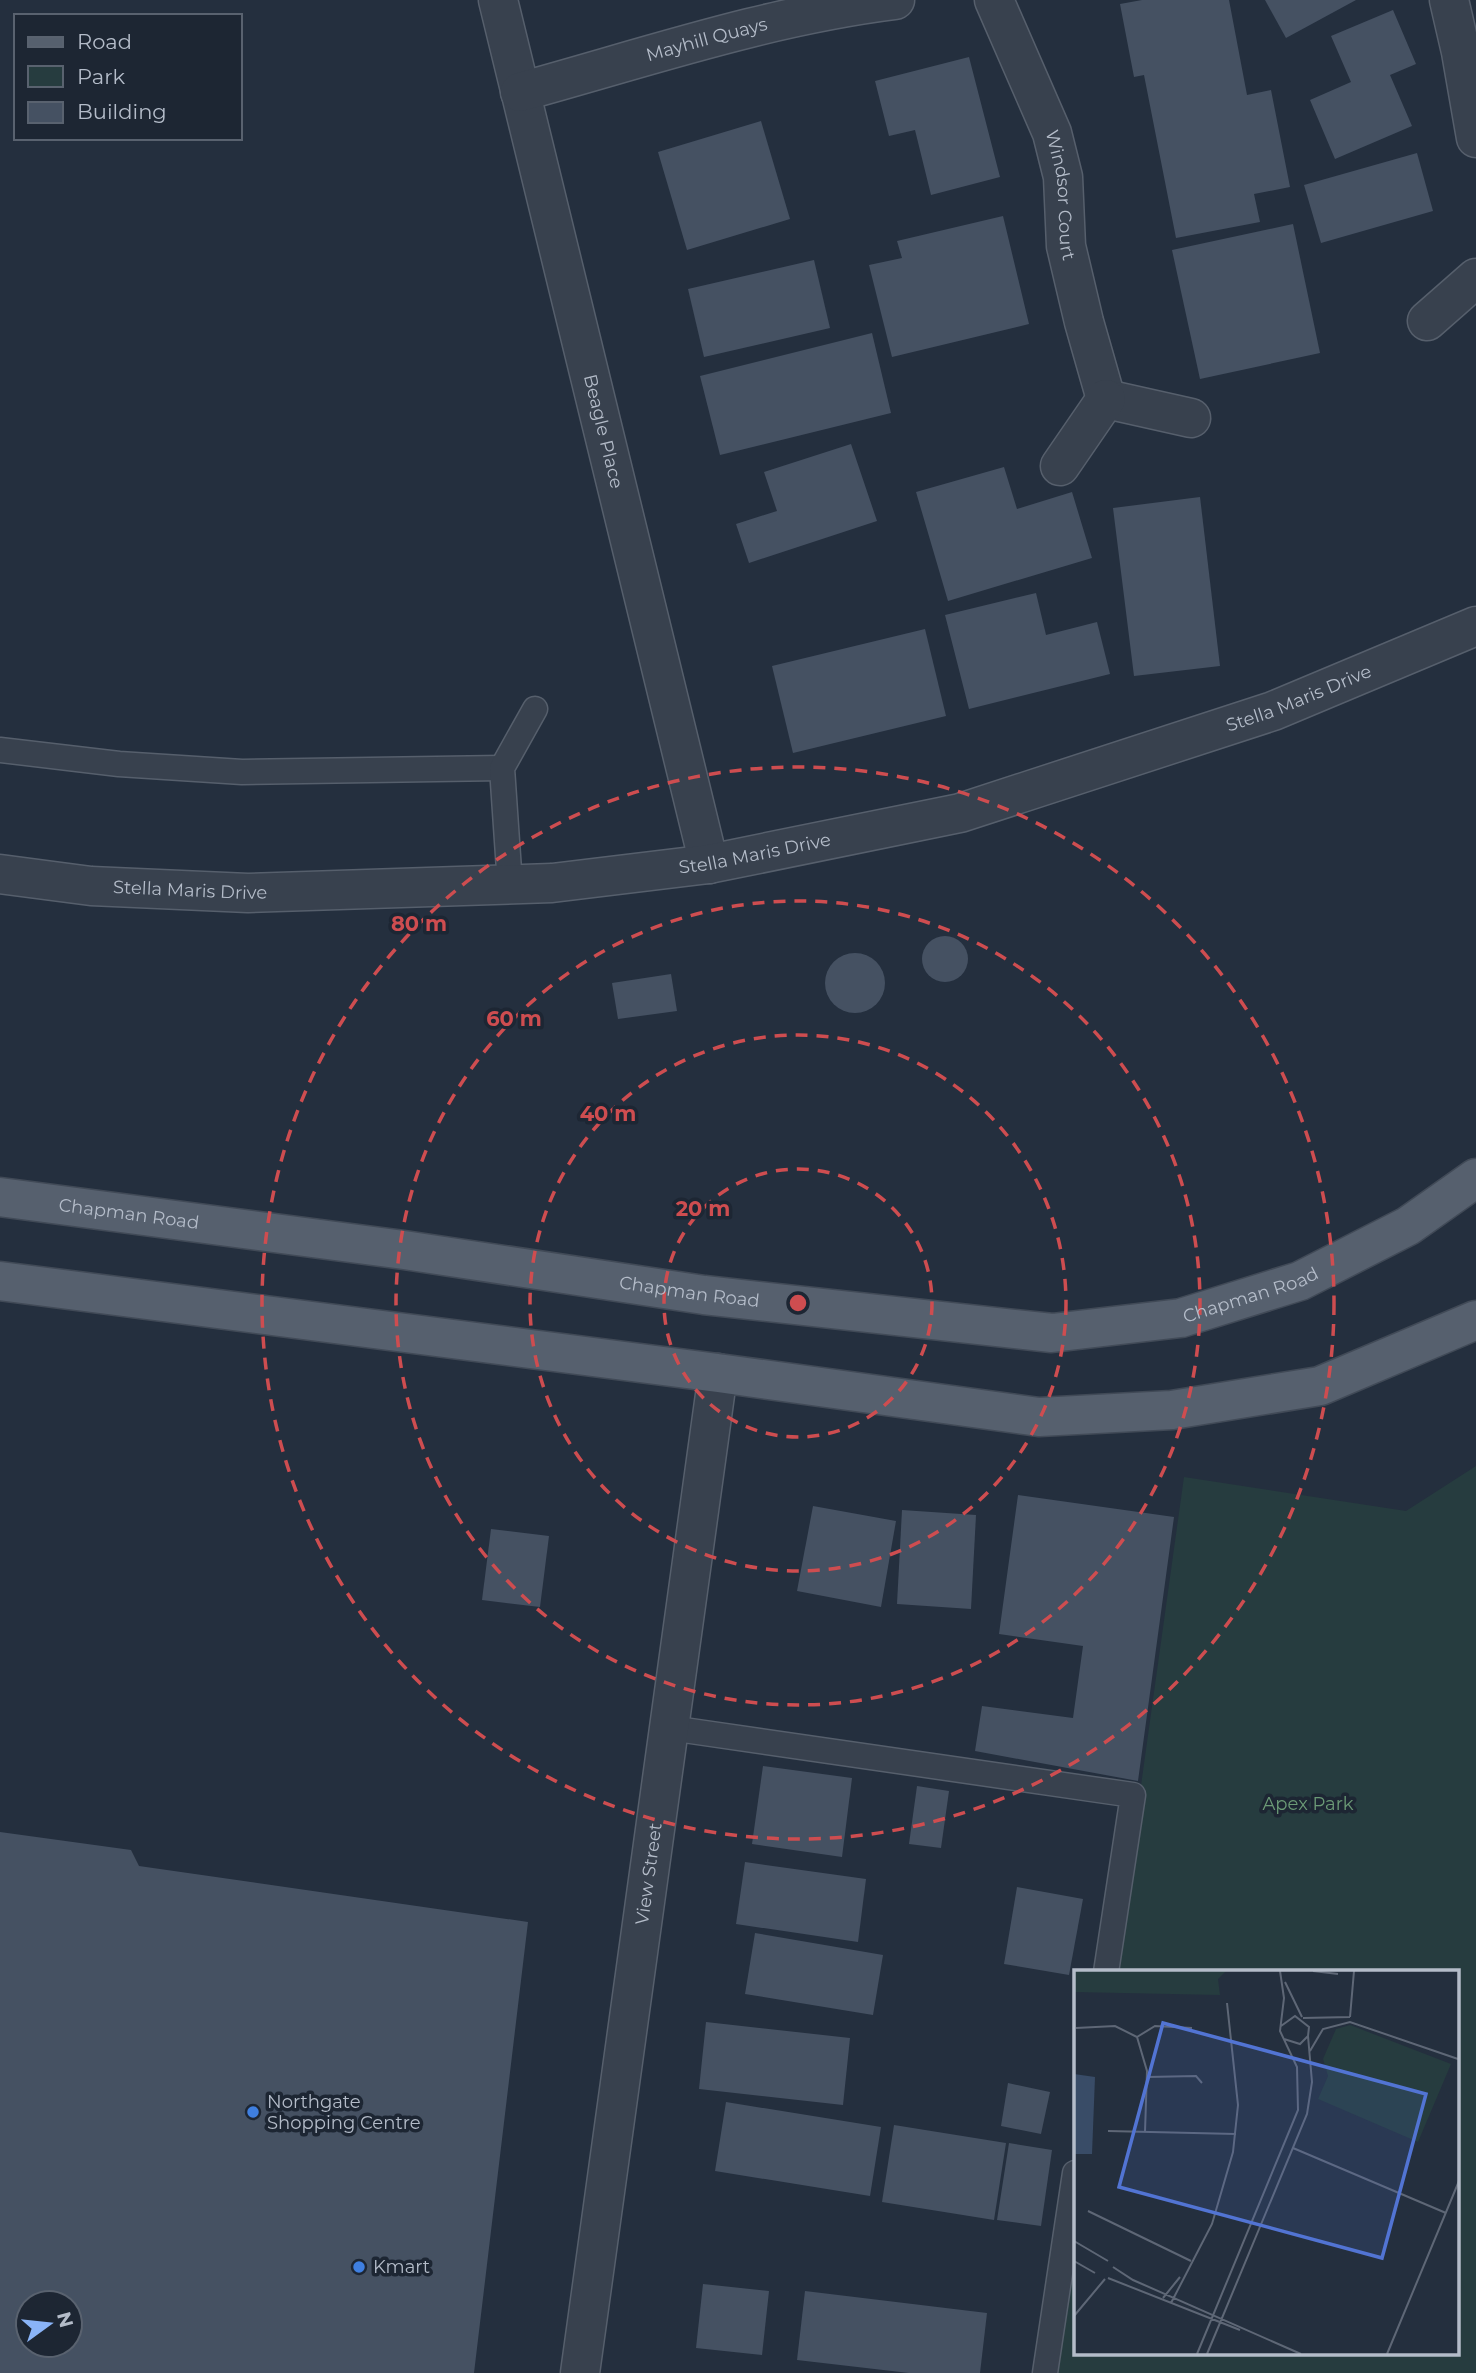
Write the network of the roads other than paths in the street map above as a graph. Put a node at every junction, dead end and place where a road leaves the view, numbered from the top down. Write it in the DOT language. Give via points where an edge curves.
graph roads {
  1 [pos="498,0"];
  2 [pos="895,0"];
  3 [pos="993,0"];
  4 [pos="1449,0"];
  5 [pos="520,92"];
  6 [pos="1476,138"];
  7 [pos="1476,278"];
  8 [pos="1427,321"];
  9 [pos="1106,399"];
  10 [pos="1191,418"];
  11 [pos="1060,466"];
  12 [pos="1476,626"];
  13 [pos="535,709"];
  14 [pos="0,750"];
  15 [pos="502,768"];
  16 [pos="709,864"];
  17 [pos="0,874"];
  18 [pos="510,885"];
  19 [pos="1476,1178"];
  20 [pos="0,1197"];
  21 [pos="0,1281"];
  22 [pos="1476,1320"];
  23 [pos="718,1373"];
  24 [pos="670,1728"];
  25 [pos="1106,1970"];
  26 [pos="1074,2180"];
  27 [pos="580,2373"];
  28 [pos="1045,2373"];
  1 -- 5 [label="street, Beagle Place"];
  2 -- 5 [label="street, Mayhill Quays" via="752,27"];
  3 -- 9 [label="street, Windsor Court" via="1052,133 1063,177 1066,246"];
  4 -- 6 [label="street"];
  5 -- 16 [label="street, Beagle Place"];
  7 -- 8 [label="street"];
  9 -- 10 [label="street"];
  9 -- 11 [label="street"];
  12 -- 16 [label="street, Stella Maris Drive" via="1273,711 960,813"];
  13 -- 15 [label="lane"];
  14 -- 15 [label="lane" via="242,772"];
  15 -- 18 [label="lane"];
  16 -- 18 [label="street, Stella Maris Drive"];
  17 -- 18 [label="street, Stella Maris Drive" via="91,886 248,893"];
  19 -- 20 [label="main road, Chapman Road" via="1408,1226 1300,1281 1181,1318 1052,1333 704,1295"];
  21 -- 23 [label="main road"];
  22 -- 23 [label="main road" via="1320,1386 1172,1410 1039,1417"];
  23 -- 24 [label="street, View Street"];
  24 -- 25 [label="lane" via="1133,1795"];
  24 -- 27 [label="street, View Street"];
  26 -- 28 [label="lane"];
}
